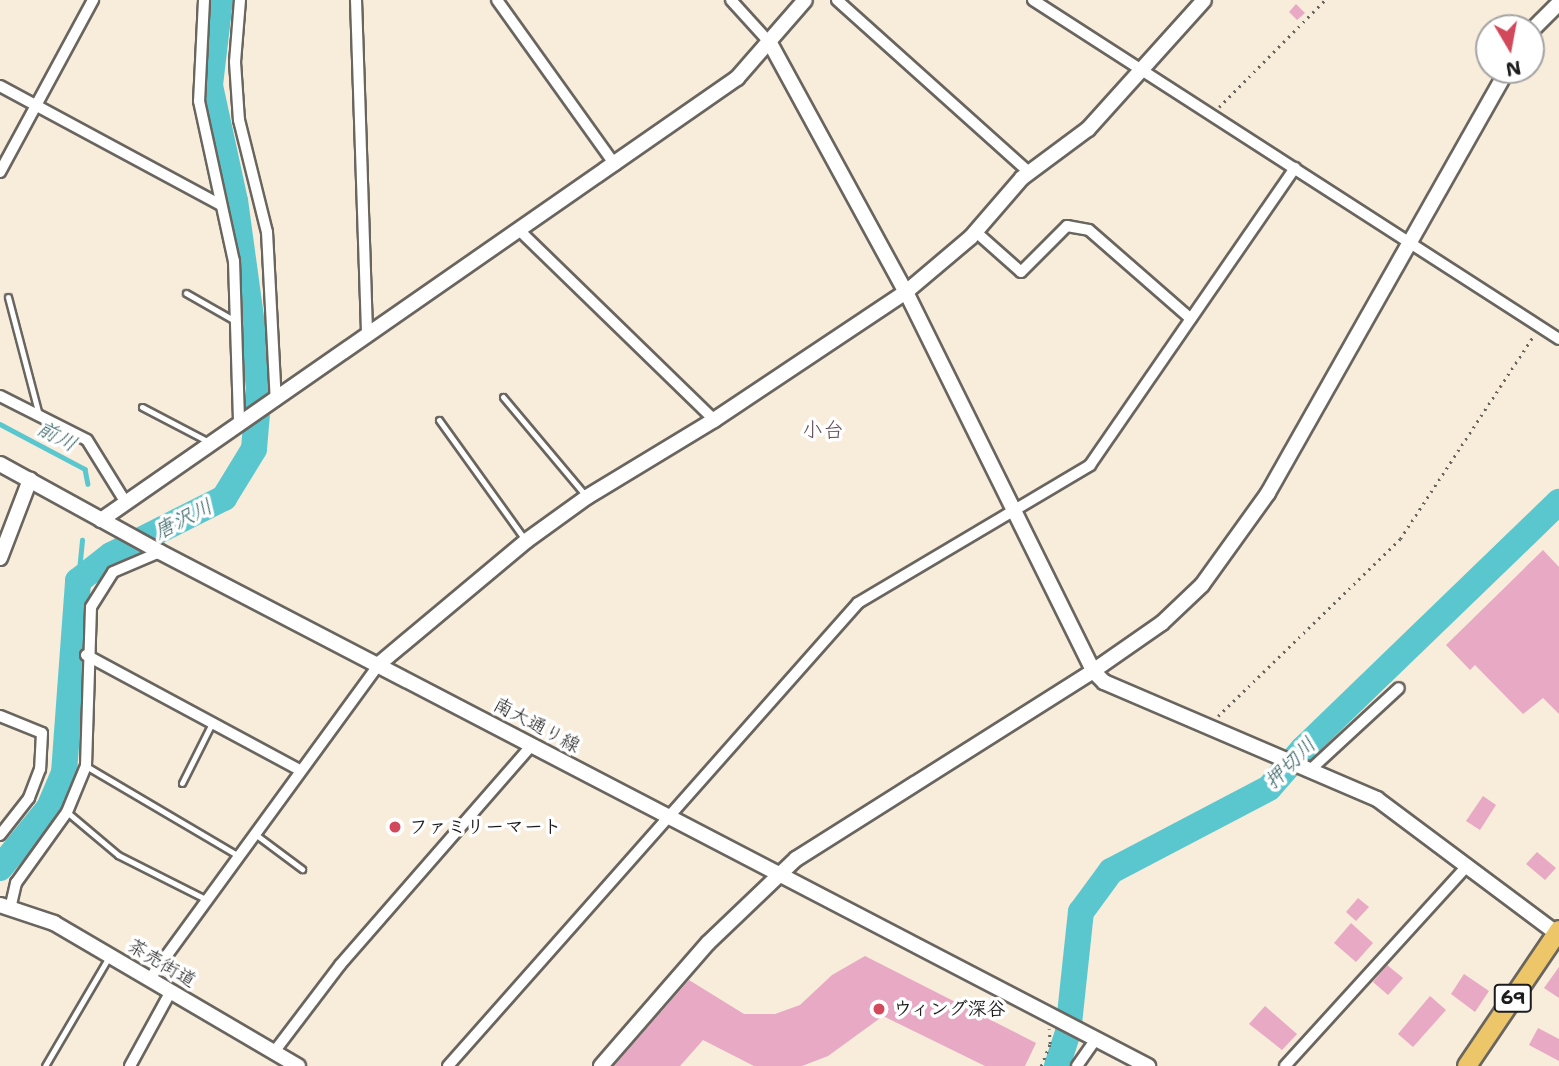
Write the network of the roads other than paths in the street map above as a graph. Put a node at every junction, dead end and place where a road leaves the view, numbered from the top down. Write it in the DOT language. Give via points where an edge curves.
graph roads {
  1 [pos="93,0"];
  2 [pos="204,0"];
  3 [pos="240,0"];
  4 [pos="356,0"];
  5 [pos="497,0"];
  6 [pos="731,0"];
  7 [pos="805,0"];
  8 [pos="836,0"];
  9 [pos="1033,0"];
  10 [pos="1205,0"];
  11 [pos="1559,3"];
  12 [pos="1545,18"];
  13 [pos="770,43"];
  14 [pos="1142,70"];
  15 [pos="1499,84"];
  16 [pos="0,86"];
  17 [pos="36,106"];
  18 [pos="615,165"];
  19 [pos="1295,169"];
  20 [pos="0,172"];
  21 [pos="1029,172"];
  22 [pos="219,204"];
  23 [pos="521,232"];
  24 [pos="976,232"];
  25 [pos="1409,243"];
  26 [pos="906,292"];
  27 [pos="186,293"];
  28 [pos="9,297"];
  29 [pos="1191,319"];
  30 [pos="238,323"];
  31 [pos="367,336"];
  32 [pos="1559,340"];
  33 [pos="0,396"];
  34 [pos="503,397"];
  35 [pos="272,403"];
  36 [pos="142,407"];
  37 [pos="39,415"];
  38 [pos="439,420"];
  39 [pos="714,421"];
  40 [pos="242,423"];
  41 [pos="213,444"];
  42 [pos="0,464"];
  43 [pos="30,480"];
  44 [pos="587,497"];
  45 [pos="126,503"];
  46 [pos="1017,512"];
  47 [pos="101,520"];
  48 [pos="526,541"];
  49 [pos="155,550"];
  50 [pos="0,558"];
  51 [pos="86,654"];
  52 [pos="379,664"];
  53 [pos="1093,671"];
  54 [pos="1399,688"];
  55 [pos="0,716"];
  56 [pos="212,723"];
  57 [pos="533,744"];
  58 [pos="86,766"];
  59 [pos="1305,770"];
  60 [pos="301,771"];
  61 [pos="182,783"];
  62 [pos="67,812"];
  63 [pos="670,817"];
  64 [pos="255,834"];
  65 [pos="0,835"];
  66 [pos="239,856"];
  67 [pos="1466,867"];
  68 [pos="302,869"];
  69 [pos="779,876"];
  70 [pos="207,900"];
  71 [pos="4,906"];
  72 [pos="1558,933"];
  73 [pos="110,954"];
  74 [pos="151,977"];
  75 [pos="171,991"];
  76 [pos="1096,1039"];
  77 [pos="274,1052"];
  78 [pos="45,1066"];
  79 [pos="130,1066"];
  80 [pos="298,1066"];
  81 [pos="448,1066"];
  82 [pos="601,1066"];
  83 [pos="1077,1066"];
  84 [pos="1148,1066"];
  85 [pos="1285,1066"];
  86 [pos="1466,1066"];
  1 -- 17 [label="street"];
  2 -- 22 [label="street" via="199,102"];
  3 -- 35 [label="street" via="234,62 239,120 267,232"];
  4 -- 31 [label="street"];
  5 -- 18 [label="street"];
  6 -- 13 [label="street"];
  7 -- 13 [label="street"];
  8 -- 21 [label="street"];
  9 -- 14 [label="street"];
  10 -- 14 [label="street"];
  11 -- 12 [label="street"];
  13 -- 18 [label="street" via="737,78"];
  13 -- 26 [label="street"];
  14 -- 19 [label="street"];
  14 -- 21 [label="street" via="1088,129"];
  15 -- 25 [label="street"];
  16 -- 17 [label="street"];
  17 -- 20 [label="street"];
  17 -- 22 [label="street"];
  18 -- 23 [label="street"];
  19 -- 25 [label="street"];
  19 -- 29 [label="street"];
  21 -- 24 [label="street"];
  22 -- 30 [label="street" via="234,261"];
  23 -- 31 [label="street"];
  23 -- 39 [label="street"];
  24 -- 26 [label="street"];
  24 -- 29 [label="street" via="1021,272 1067,226 1089,230"];
  25 -- 32 [label="street"];
  25 -- 53 [label="street" via="1232,548 1162,623"];
  26 -- 39 [label="street"];
  26 -- 46 [label="street"];
  27 -- 30 [label="lane"];
  28 -- 37 [label="lane"];
  29 -- 46 [label="street" via="1090,465"];
  30 -- 40 [label="street"];
  31 -- 35 [label="street"];
  33 -- 37 [label="street"];
  34 -- 44 [label="lane"];
  35 -- 40 [label="street"];
  36 -- 41 [label="lane"];
  37 -- 45 [label="street" via="87,440"];
  38 -- 48 [label="lane"];
  39 -- 44 [label="street"];
  40 -- 41 [label="street"];
  41 -- 45 [label="street"];
  42 -- 43 [label="street, 南大通り線"];
  43 -- 47 [label="street, 南大通り線"];
  43 -- 50 [label="street"];
  44 -- 48 [label="street"];
  45 -- 47 [label="street"];
  46 -- 53 [label="street"];
  46 -- 63 [label="street" via="858,603"];
  47 -- 49 [label="street, 南大通り線"];
  48 -- 52 [label="street"];
  49 -- 51 [label="street" via="113,572 99,589 91,607"];
  49 -- 52 [label="street, 南大通り線"];
  51 -- 56 [label="street"];
  51 -- 58 [label="street"];
  52 -- 57 [label="street, 南大通り線"];
  52 -- 60 [label="street"];
  53 -- 59 [label="street" via="1104,682"];
  53 -- 69 [label="street" via="796,859"];
  54 -- 59 [label="street"];
  55 -- 65 [label="street" via="42,733 40,769 29,798"];
  56 -- 60 [label="street"];
  56 -- 61 [label="lane"];
  57 -- 63 [label="street, 南大通り線"];
  57 -- 77 [label="street" via="340,965"];
  58 -- 62 [label="street"];
  58 -- 66 [label="lane"];
  59 -- 67 [label="street" via="1377,799"];
  60 -- 64 [label="street"];
  62 -- 70 [label="lane" via="118,855"];
  62 -- 71 [label="street"];
  63 -- 69 [label="street, 南大通り線"];
  63 -- 81 [label="street"];
  64 -- 66 [label="street"];
  64 -- 68 [label="lane"];
  66 -- 70 [label="street"];
  67 -- 72 [label="street"];
  67 -- 85 [label="street"];
  69 -- 76 [label="street, 南大通り線"];
  69 -- 82 [label="street" via="708,943"];
  70 -- 74 [label="street"];
  71 -- 73 [label="street, 茶売街道" via="54,923"];
  72 -- 86 [label="main road, 69"];
  73 -- 74 [label="street, 茶売街道"];
  73 -- 78 [label="lane"];
  74 -- 75 [label="street, 茶売街道"];
  75 -- 77 [label="street, 茶売街道"];
  75 -- 79 [label="street"];
  76 -- 83 [label="street"];
  76 -- 84 [label="street"];
  77 -- 80 [label="street, 茶売街道"];
}
